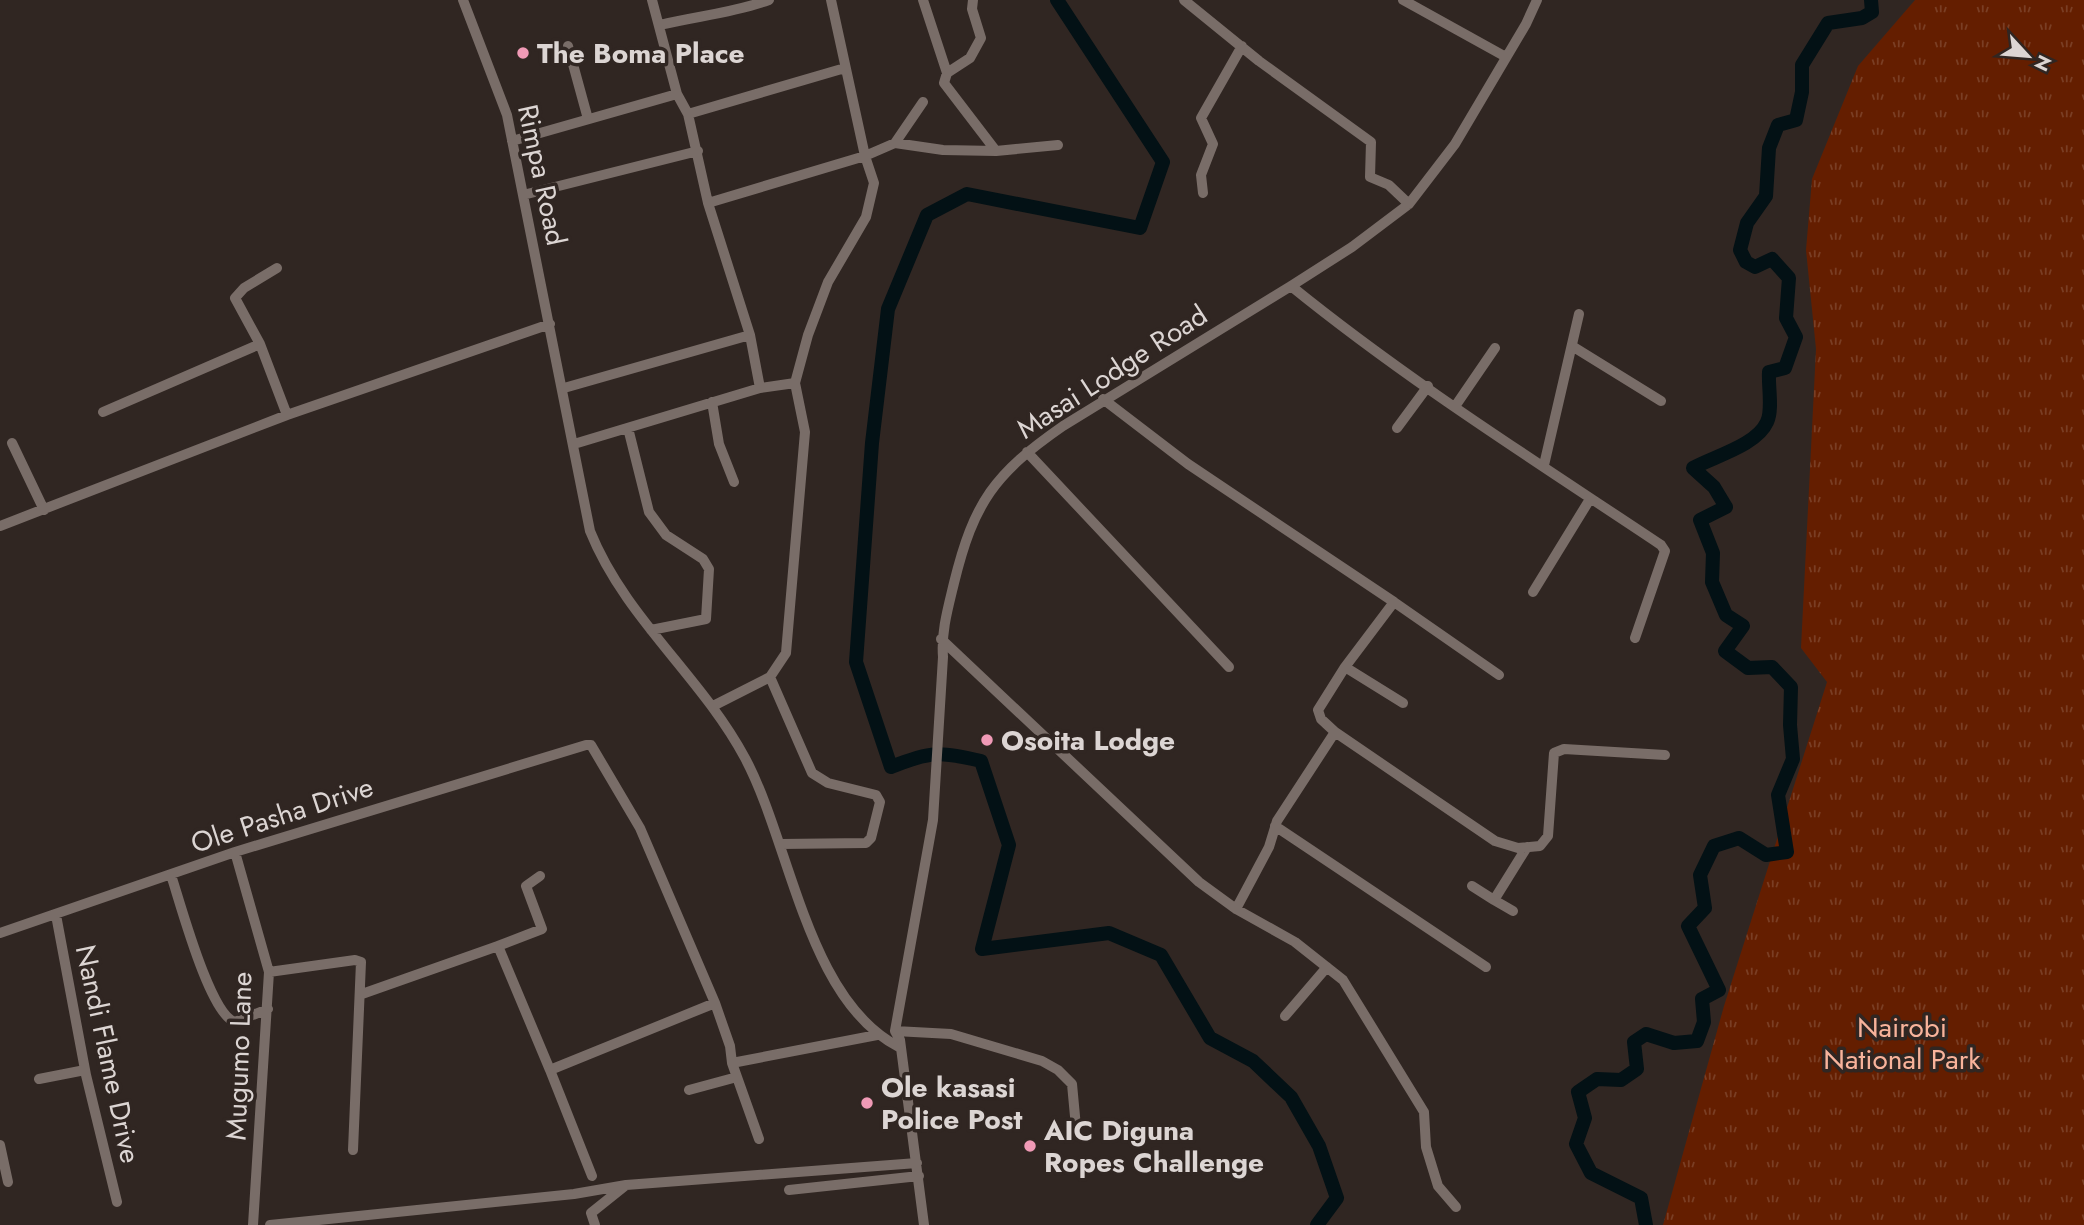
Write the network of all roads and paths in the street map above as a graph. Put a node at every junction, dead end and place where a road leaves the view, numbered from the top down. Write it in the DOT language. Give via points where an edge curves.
graph roads {
  1 [pos="463,0"];
  2 [pos="652,0"];
  3 [pos="769,0"];
  4 [pos="831,0"];
  5 [pos="923,0"];
  6 [pos="973,0"];
  7 [pos="1184,0"];
  8 [pos="1403,0"];
  9 [pos="1537,0"];
  10 [pos="660,25"];
  11 [pos="568,46"];
  12 [pos="1241,47"];
  13 [pos="1506,57"];
  14 [pos="845,68"];
  15 [pos="947,73"];
  16 [pos="677,94"];
  17 [pos="923,102"];
  18 [pos="688,114"];
  19 [pos="588,120"];
  20 [pos="512,141"];
  21 [pos="895,143"];
  22 [pos="1058,145"];
  23 [pos="698,151"];
  24 [pos="996,151"];
  25 [pos="865,156"];
  26 [pos="1203,193"];
  27 [pos="523,195"];
  28 [pos="708,203"];
  29 [pos="1409,204"];
  30 [pos="277,268"];
  31 [pos="1292,286"];
  32 [pos="1579,314"];
  33 [pos="550,324"];
  34 [pos="750,335"];
  35 [pos="260,344"];
  36 [pos="1572,346"];
  37 [pos="1495,348"];
  38 [pos="795,383"];
  39 [pos="1428,386"];
  40 [pos="564,388"];
  41 [pos="760,388"];
  42 [pos="1103,399"];
  43 [pos="1661,401"];
  44 [pos="712,402"];
  45 [pos="1456,405"];
  46 [pos="103,412"];
  47 [pos="287,415"];
  48 [pos="628,428"];
  49 [pos="1397,428"];
  50 [pos="12,443"];
  51 [pos="574,444"];
  52 [pos="1027,452"];
  53 [pos="1544,465"];
  54 [pos="734,482"];
  55 [pos="1590,499"];
  56 [pos="44,510"];
  57 [pos="0,526"];
  58 [pos="1533,592"];
  59 [pos="1394,602"];
  60 [pos="651,630"];
  61 [pos="1635,638"];
  62 [pos="942,639"];
  63 [pos="1228,667"];
  64 [pos="1345,667"];
  65 [pos="1499,675"];
  66 [pos="769,677"];
  67 [pos="1403,703"];
  68 [pos="713,706"];
  69 [pos="1335,732"];
  70 [pos="1665,755"];
  71 [pos="1275,826"];
  72 [pos="780,844"];
  73 [pos="1527,847"];
  74 [pos="235,852"];
  75 [pos="171,875"];
  76 [pos="540,876"];
  77 [pos="1472,886"];
  78 [pos="1494,900"];
  79 [pos="1236,909"];
  80 [pos="1513,911"];
  81 [pos="56,915"];
  82 [pos="0,933"];
  83 [pos="498,946"];
  84 [pos="1327,967"];
  85 [pos="1486,967"];
  86 [pos="269,972"];
  87 [pos="362,994"];
  88 [pos="715,1003"];
  89 [pos="268,1009"];
  90 [pos="1285,1016"];
  91 [pos="895,1031"];
  92 [pos="877,1035"];
  93 [pos="899,1047"];
  94 [pos="732,1063"];
  95 [pos="85,1070"];
  96 [pos="550,1070"];
  97 [pos="737,1077"];
  98 [pos="39,1079"];
  99 [pos="689,1090"];
  100 [pos="1076,1128"];
  101 [pos="759,1139"];
  102 [pos="0,1145"];
  103 [pos="354,1150"];
  104 [pos="917,1163"];
  105 [pos="592,1176"];
  106 [pos="919,1176"];
  107 [pos="8,1182"];
  108 [pos="626,1185"];
  109 [pos="789,1190"];
  110 [pos="117,1202"];
  111 [pos="1455,1207"];
  112 [pos="254,1225"];
  113 [pos="270,1225"];
  114 [pos="595,1225"];
  115 [pos="924,1225"];
  1 -- 20 [label="street, Rimpa Road" via="499,89"];
  2 -- 10 [label="street"];
  3 -- 10 [label="street"];
  4 -- 14 [label="street"];
  5 -- 15 [label="street"];
  6 -- 15 [label="street" via="981,38 970,58"];
  7 -- 12 [label="street"];
  8 -- 13 [label="street"];
  9 -- 13 [label="street, Masai Lodge Road"];
  10 -- 16 [label="street"];
  11 -- 19 [label="street"];
  12 -- 26 [label="street" via="1201,118 1213,144 1201,175"];
  12 -- 29 [label="street" via="1371,142 1370,177 1389,185"];
  13 -- 29 [label="street, Masai Lodge Road" via="1439,169"];
  14 -- 18 [label="street"];
  14 -- 25 [label="street"];
  15 -- 24 [label="street" via="944,83"];
  16 -- 18 [label="street"];
  16 -- 19 [label="street"];
  17 -- 21 [label="street"];
  18 -- 23 [label="street"];
  19 -- 20 [label="street"];
  20 -- 27 [label="street, Rimpa Road"];
  21 -- 24 [label="street"];
  21 -- 25 [label="street"];
  22 -- 24 [label="street"];
  23 -- 27 [label="street"];
  23 -- 28 [label="street"];
  25 -- 28 [label="street"];
  25 -- 38 [label="street" via="874,183 866,217 828,282"];
  27 -- 33 [label="street, Rimpa Road"];
  28 -- 34 [label="street"];
  29 -- 31 [label="street, Masai Lodge Road"];
  30 -- 35 [label="street" via="235,298"];
  31 -- 39 [label="street" via="1347,331"];
  31 -- 42 [label="street, Masai Lodge Road"];
  32 -- 36 [label="street"];
  33 -- 40 [label="street, Rimpa Road"];
  33 -- 47 [label="street"];
  34 -- 40 [label="street"];
  34 -- 41 [label="street"];
  35 -- 46 [label="street"];
  35 -- 47 [label="street"];
  36 -- 43 [label="street"];
  36 -- 53 [label="street"];
  37 -- 45 [label="street"];
  38 -- 41 [label="street"];
  38 -- 66 [label="street" via="805,432 792,592 786,653"];
  39 -- 45 [label="street"];
  39 -- 49 [label="street"];
  40 -- 51 [label="street, Rimpa Road"];
  41 -- 44 [label="street"];
  42 -- 52 [label="street, Masai Lodge Road"];
  42 -- 59 [label="street" via="1188,464"];
  44 -- 48 [label="street"];
  44 -- 54 [label="street" via="719,444"];
  45 -- 53 [label="street"];
  47 -- 56 [label="street"];
  48 -- 51 [label="street"];
  48 -- 60 [label="street" via="649,512 666,535 702,559 709,569 706,619"];
  50 -- 56 [label="street"];
  51 -- 60 [label="street, Rimpa Road" via="590,531 610,576"];
  52 -- 62 [label="street, Masai Lodge Road" via="979,504 959,560"];
  52 -- 63 [label="street"];
  53 -- 55 [label="street"];
  55 -- 58 [label="street"];
  55 -- 61 [label="street" via="1665,551"];
  56 -- 57 [label="street"];
  59 -- 64 [label="street"];
  59 -- 65 [label="street"];
  60 -- 68 [label="street, Rimpa Road"];
  62 -- 79 [label="street" via="1159,847"];
  62 -- 91 [label="street, Masai Lodge Road" via="933,820"];
  64 -- 67 [label="street"];
  64 -- 69 [label="street" via="1318,710"];
  66 -- 68 [label="street"];
  66 -- 72 [label="street" via="812,773 828,783 876,795 880,802 866,843"];
  68 -- 72 [label="street, Rimpa Road" via="768,805"];
  69 -- 71 [label="street"];
  69 -- 73 [label="street" via="1495,841"];
  70 -- 73 [label="street" via="1554,752 1548,836 1540,846"];
  71 -- 79 [label="street"];
  71 -- 85 [label="street"];
  72 -- 92 [label="street, Rimpa Road" via="818,950"];
  73 -- 78 [label="street"];
  74 -- 75 [label="street, Ole Pasha Drive"];
  74 -- 86 [label="street, Mugumo Lane"];
  74 -- 88 [label="street, Ole Pasha Drive" via="591,746 640,828"];
  75 -- 81 [label="street, Ole Pasha Drive"];
  75 -- 89 [label="street" via="212,996 225,1017 235,1022"];
  76 -- 83 [label="street" via="526,886 542,929"];
  77 -- 78 [label="street"];
  78 -- 80 [label="street"];
  79 -- 84 [label="street"];
  81 -- 82 [label="street, Ole Pasha Drive"];
  81 -- 95 [label="street, Nandi Flame Drive"];
  83 -- 87 [label="street"];
  83 -- 96 [label="street"];
  84 -- 90 [label="street"];
  84 -- 111 [label="street" via="1343,980 1424,1112 1426,1147 1438,1186"];
  86 -- 87 [label="street" via="355,960 363,967"];
  86 -- 89 [label="street, Mugumo Lane"];
  87 -- 103 [label="street"];
  88 -- 94 [label="street"];
  88 -- 96 [label="street"];
  89 -- 112 [label="street, Mugumo Lane"];
  91 -- 93 [label="street, Masai Lodge Road"];
  91 -- 100 [label="street" via="951,1034 1058,1070 1072,1084"];
  92 -- 93 [label="street"];
  92 -- 94 [label="street"];
  93 -- 104 [label="street, Masai Lodge Road"];
  94 -- 97 [label="street"];
  95 -- 98 [label="street"];
  95 -- 110 [label="street, Nandi Flame Drive"];
  96 -- 105 [label="street"];
  97 -- 99 [label="street"];
  97 -- 101 [label="street"];
  102 -- 107 [label="street"];
  104 -- 106 [label="street, Masai Lodge Road"];
  104 -- 108 [label="street"];
  106 -- 109 [label="street"];
  106 -- 115 [label="street, Masai Lodge Road"];
  108 -- 113 [label="street"];
  108 -- 114 [label="street" via="591,1213"];
}
